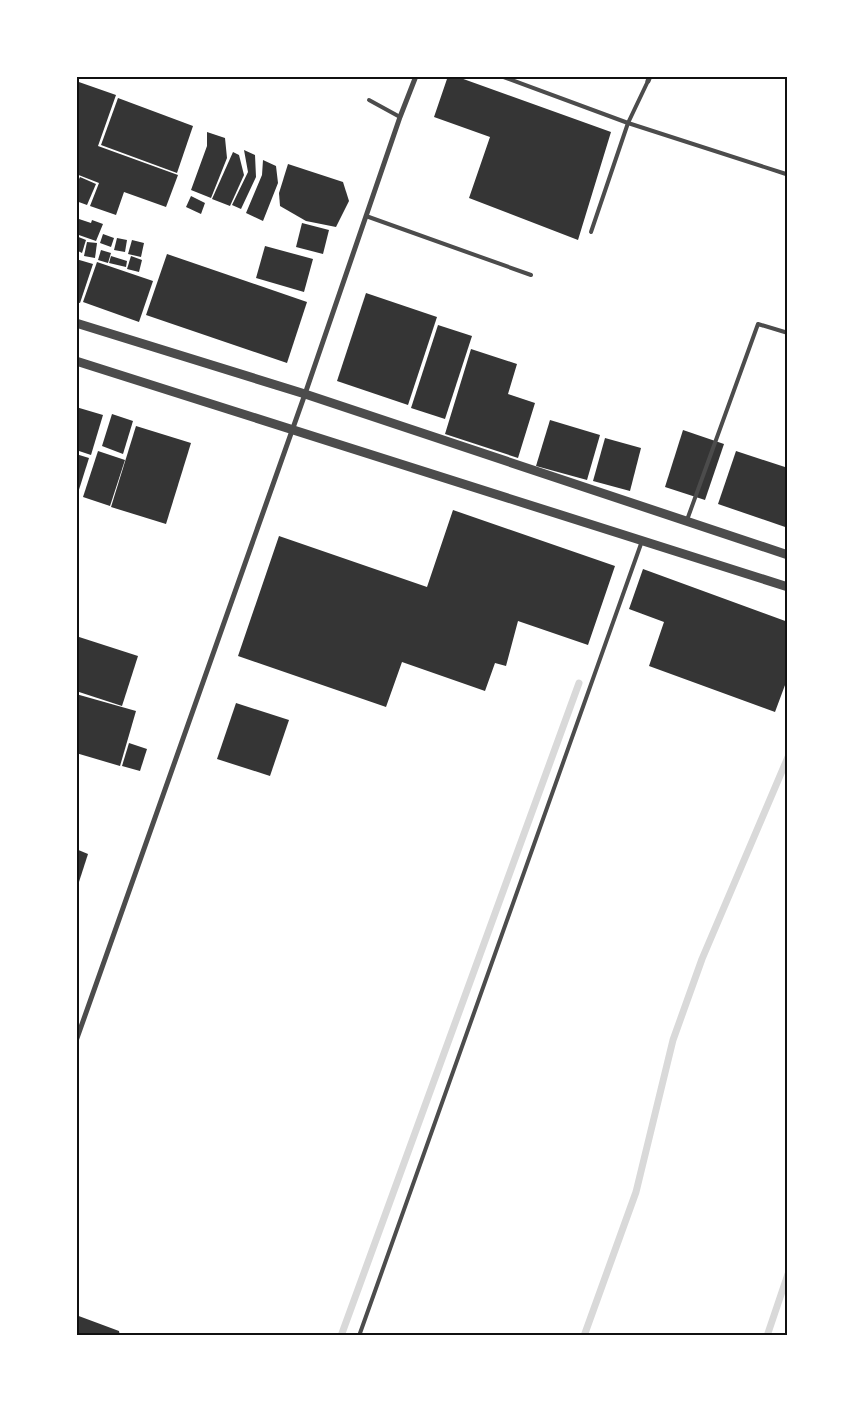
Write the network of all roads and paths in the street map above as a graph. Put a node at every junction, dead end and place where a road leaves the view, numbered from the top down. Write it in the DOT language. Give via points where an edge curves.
graph roads {
  1 [pos="416,76"];
  2 [pos="501,76"];
  3 [pos="649,78"];
  4 [pos="369,100"];
  5 [pos="400,118"];
  6 [pos="628,123"];
  7 [pos="786,174"];
  8 [pos="366,216"];
  9 [pos="591,232"];
  10 [pos="531,275"];
  11 [pos="76,323"];
  12 [pos="788,333"];
  13 [pos="76,361"];
  14 [pos="305,394"];
  15 [pos="292,429"];
  16 [pos="686,522"];
  17 [pos="642,541"];
  18 [pos="788,555"];
  19 [pos="788,587"];
  20 [pos="76,1041"];
  21 [pos="359,1336"];
  1 -- 5 [label="street"];
  2 -- 6 [label="lane"];
  3 -- 6 [label="lane"];
  4 -- 5 [label="lane"];
  5 -- 8 [label="street"];
  6 -- 7 [label="lane"];
  6 -- 9 [label="lane"];
  8 -- 10 [label="lane"];
  8 -- 14 [label="street"];
  11 -- 14 [label="street"];
  12 -- 16 [label="lane" via="758,324"];
  13 -- 15 [label="street"];
  14 -- 15 [label="street"];
  14 -- 16 [label="street"];
  15 -- 17 [label="street"];
  15 -- 20 [label="street"];
  16 -- 18 [label="street"];
  17 -- 19 [label="street"];
  17 -- 21 [label="lane"];
}
